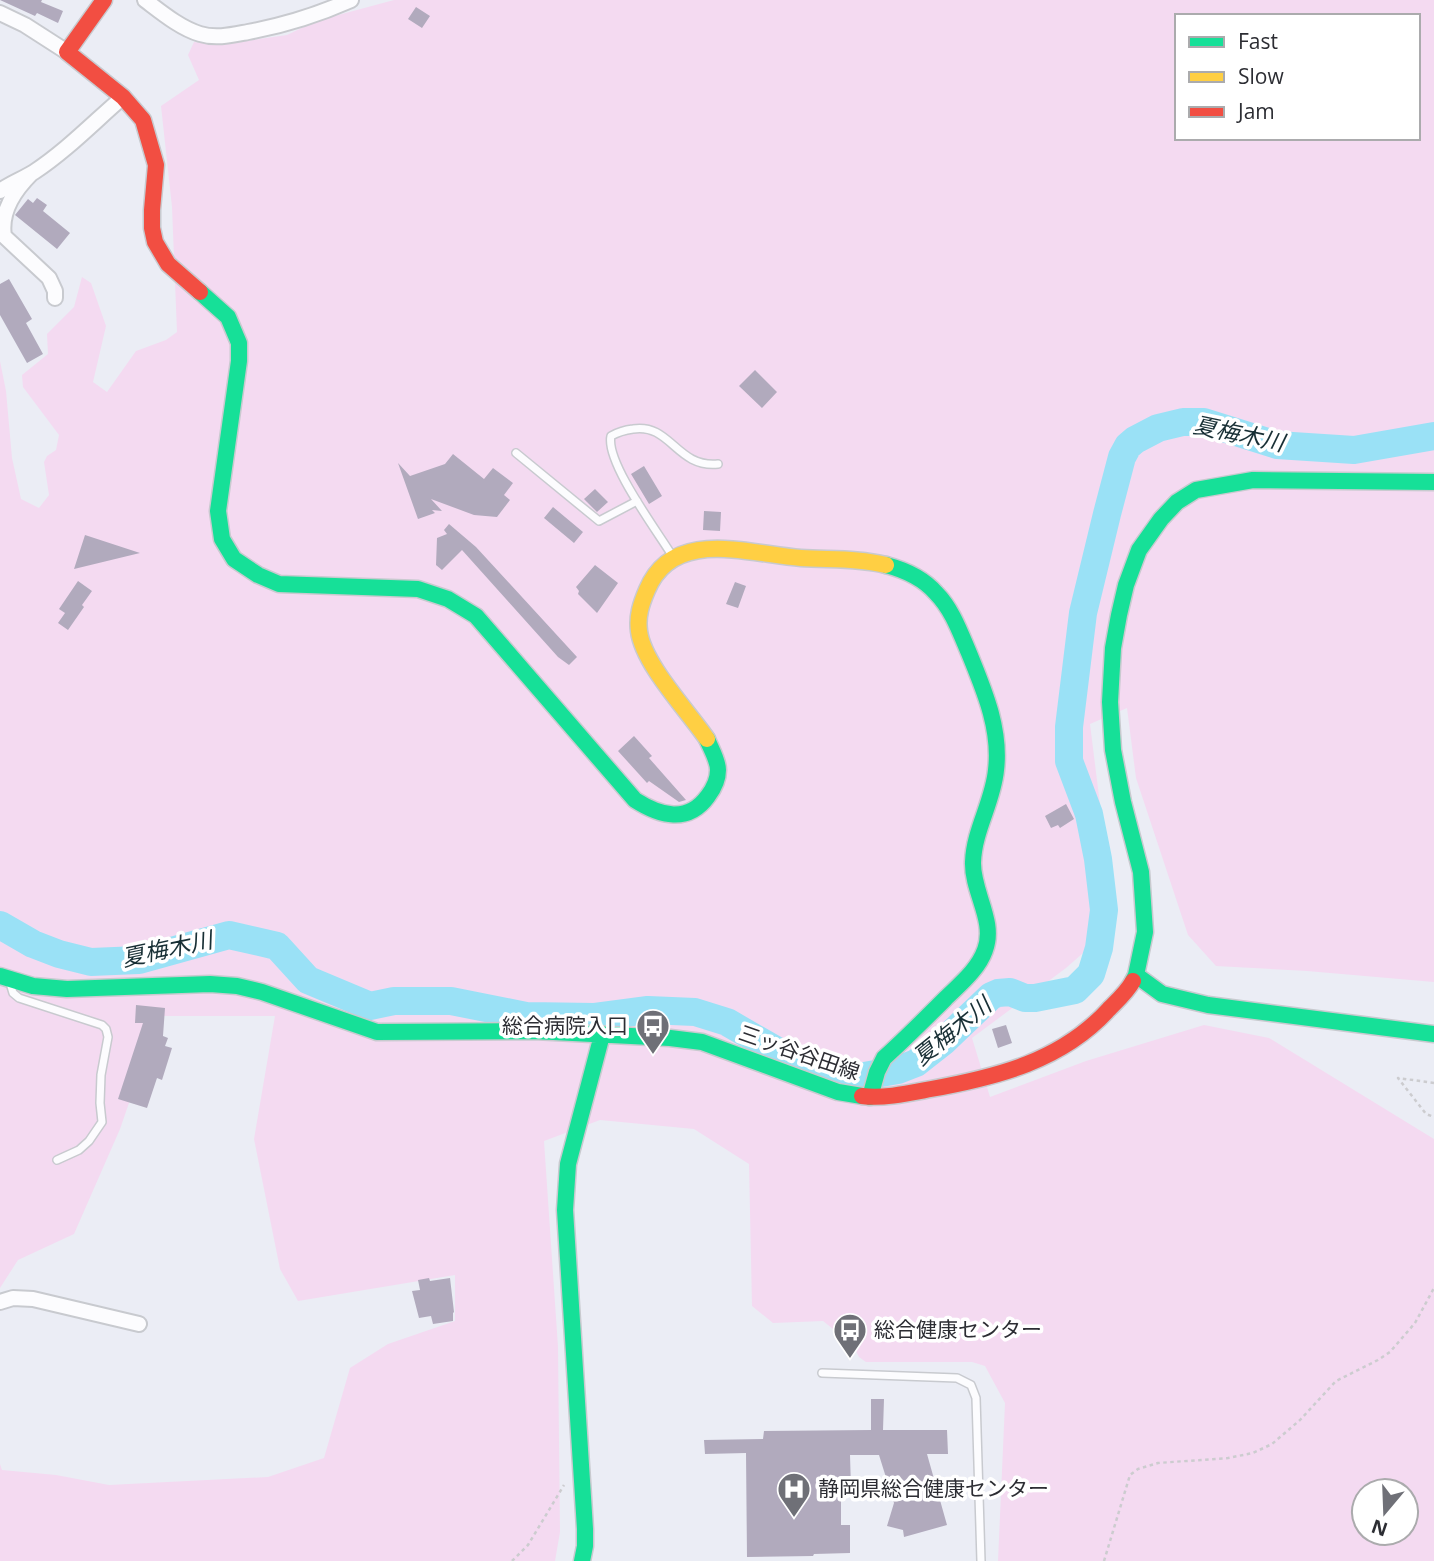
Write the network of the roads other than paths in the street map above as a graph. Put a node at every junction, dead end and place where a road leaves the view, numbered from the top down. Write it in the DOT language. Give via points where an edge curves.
graph roads {
  1 [pos="104,0"];
  2 [pos="145,0"];
  3 [pos="351,0"];
  4 [pos="0,13"];
  5 [pos="67,52"];
  6 [pos="123,97"];
  7 [pos="31,174"];
  8 [pos="0,191"];
  9 [pos="55,298"];
  10 [pos="516,453"];
  11 [pos="718,464"];
  12 [pos="1434,482"];
  13 [pos="637,502"];
  14 [pos="674,557"];
  15 [pos="1136,975"];
  16 [pos="5,978"];
  17 [pos="1434,1020"];
  18 [pos="1434,1034"];
  19 [pos="602,1035"];
  20 [pos="871,1095"];
  21 [pos="57,1160"];
  22 [pos="0,1302"];
  23 [pos="139,1324"];
  24 [pos="822,1373"];
  25 [pos="582,1561"];
  26 [pos="981,1561"];
  1 -- 5 [label="main road"];
  2 -- 3 [label="street" via="189,29 211,37 297,22"];
  4 -- 5 [label="street"];
  5 -- 6 [label="main road"];
  6 -- 7 [label="street"];
  6 -- 14 [label="main road" via="144,120 156,165 155,242 169,264 228,317 239,342 218,511 222,539 234,559 279,584 418,589 456,602 476,616 635,800 657,813 680,815 709,797 718,771 706,738 641,644 638,617 642,595"];
  7 -- 8 [label="street"];
  7 -- 9 [label="street" via="9,199 0,227 49,278"];
  10 -- 13 [label="lane" via="599,521"];
  11 -- 13 [label="lane" via="687,458 647,428 618,432 611,436 610,445"];
  12 -- 15 [label="main road, 三ッ谷谷田線" via="1253,480 1196,490 1177,502 1139,550 1119,615 1110,702 1113,750 1141,872 1145,932"];
  13 -- 14 [label="lane"];
  14 -- 20 [label="main road" via="712,550 864,561 901,569 927,584 947,604 992,710 998,771 974,846 973,869 988,925 987,946 974,969 883,1059"];
  15 -- 17 [label="main road" via="1209,990"];
  15 -- 18 [label="main road" via="1162,994 1208,1005"];
  15 -- 20 [label="main road, 三ッ谷谷田線" via="1094,1024 1035,1062 976,1081"];
  16 -- 19 [label="main road, 三ッ谷谷田線" via="67,989 237,986 377,1032"];
  16 -- 21 [label="lane" via="19,998 106,1029 102,1122 79,1150"];
  19 -- 20 [label="main road, 三ッ谷谷田線" via="702,1042 838,1092"];
  19 -- 25 [label="main road" via="568,1164 565,1210 585,1517"];
  22 -- 23 [label="street" via="33,1299"];
  24 -- 26 [label="lane" via="957,1378 971,1385 976,1398"];
}
